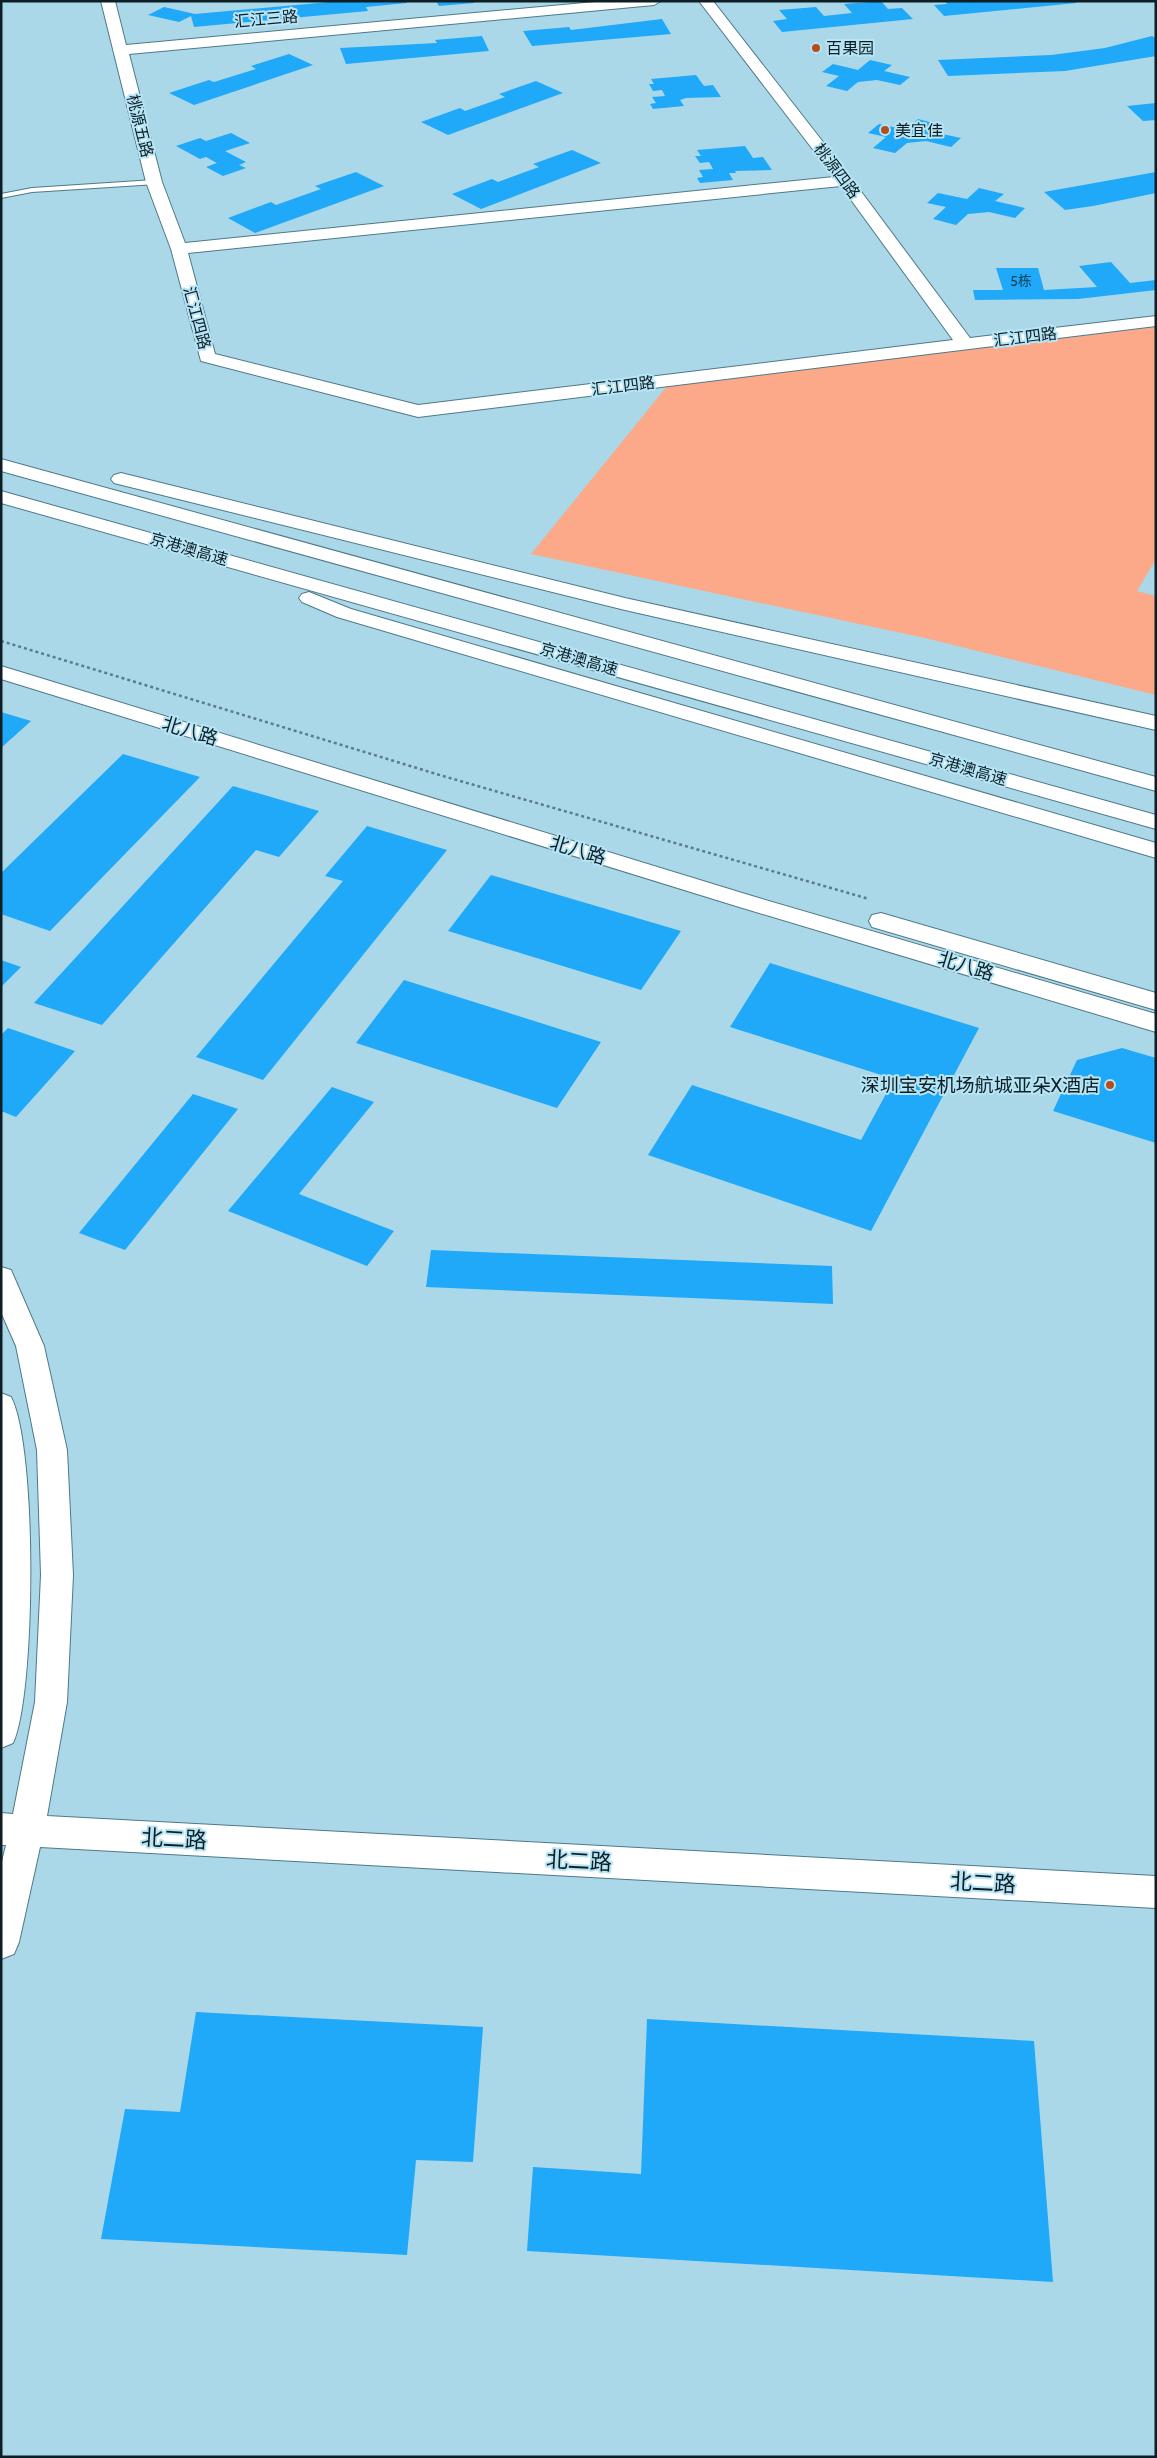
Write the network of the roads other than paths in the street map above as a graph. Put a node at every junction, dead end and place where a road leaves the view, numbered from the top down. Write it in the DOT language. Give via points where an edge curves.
graph roads {
  1 [pos="108,1"];
  2 [pos="654,1"];
  3 [pos="706,1"];
  4 [pos="121,50"];
  5 [pos="845,181"];
  6 [pos="154,182"];
  7 [pos="1,196"];
  8 [pos="179,249"];
  9 [pos="1156,321"];
  10 [pos="965,344"];
  11 [pos="1,450"];
  12 [pos="1,465"];
  13 [pos="1,497"];
  14 [pos="188,549"];
  15 [pos="1,655"];
  16 [pos="1,672"];
  17 [pos="1156,723"];
  18 [pos="1156,784"];
  19 [pos="1156,822"];
  20 [pos="1150,848"];
  21 [pos="1156,1002"];
  22 [pos="1156,1023"];
  23 [pos="1,1278"];
  24 [pos="1,1405"];
  25 [pos="1,1734"];
  26 [pos="14,1830"];
  27 [pos="1156,1892"];
  28 [pos="1,1942"];
  1 -- 4 [label="main road, 桃源五路"];
  2 -- 4 [label="main road, 汇江三路"];
  3 -- 5 [label="main road, 桃源四路"];
  4 -- 6 [label="main road, 桃源五路"];
  5 -- 8 [label="main road"];
  5 -- 10 [label="main road, 桃源四路"];
  6 -- 7 [label="lane" via="32,190"];
  6 -- 8 [label="main road, 桃源五路"];
  8 -- 10 [label="main road, 汇江四路" via="207,357 418,411"];
  9 -- 10 [label="main road, 汇江四路"];
  11 -- 17 [label="main road" via="625,604"];
  12 -- 18 [label="main road, 京港澳高速"];
  13 -- 14 [label="main road, 京港澳高速"];
  14 -- 19 [label="main road, 京港澳高速"];
  14 -- 20 [label="main road" via="344,613"];
  15 -- 21 [label="main road, 北八路"];
  16 -- 22 [label="main road, 北八路" via="744,901"];
  23 -- 26 [label="main road" via="30,1346 52,1450 57,1575 51,1702"];
  24 -- 25 [label="main road" via="11,1458 15,1581 7,1704"];
  26 -- 27 [label="main road, 北二路"];
  26 -- 28 [label="main road"];
}
